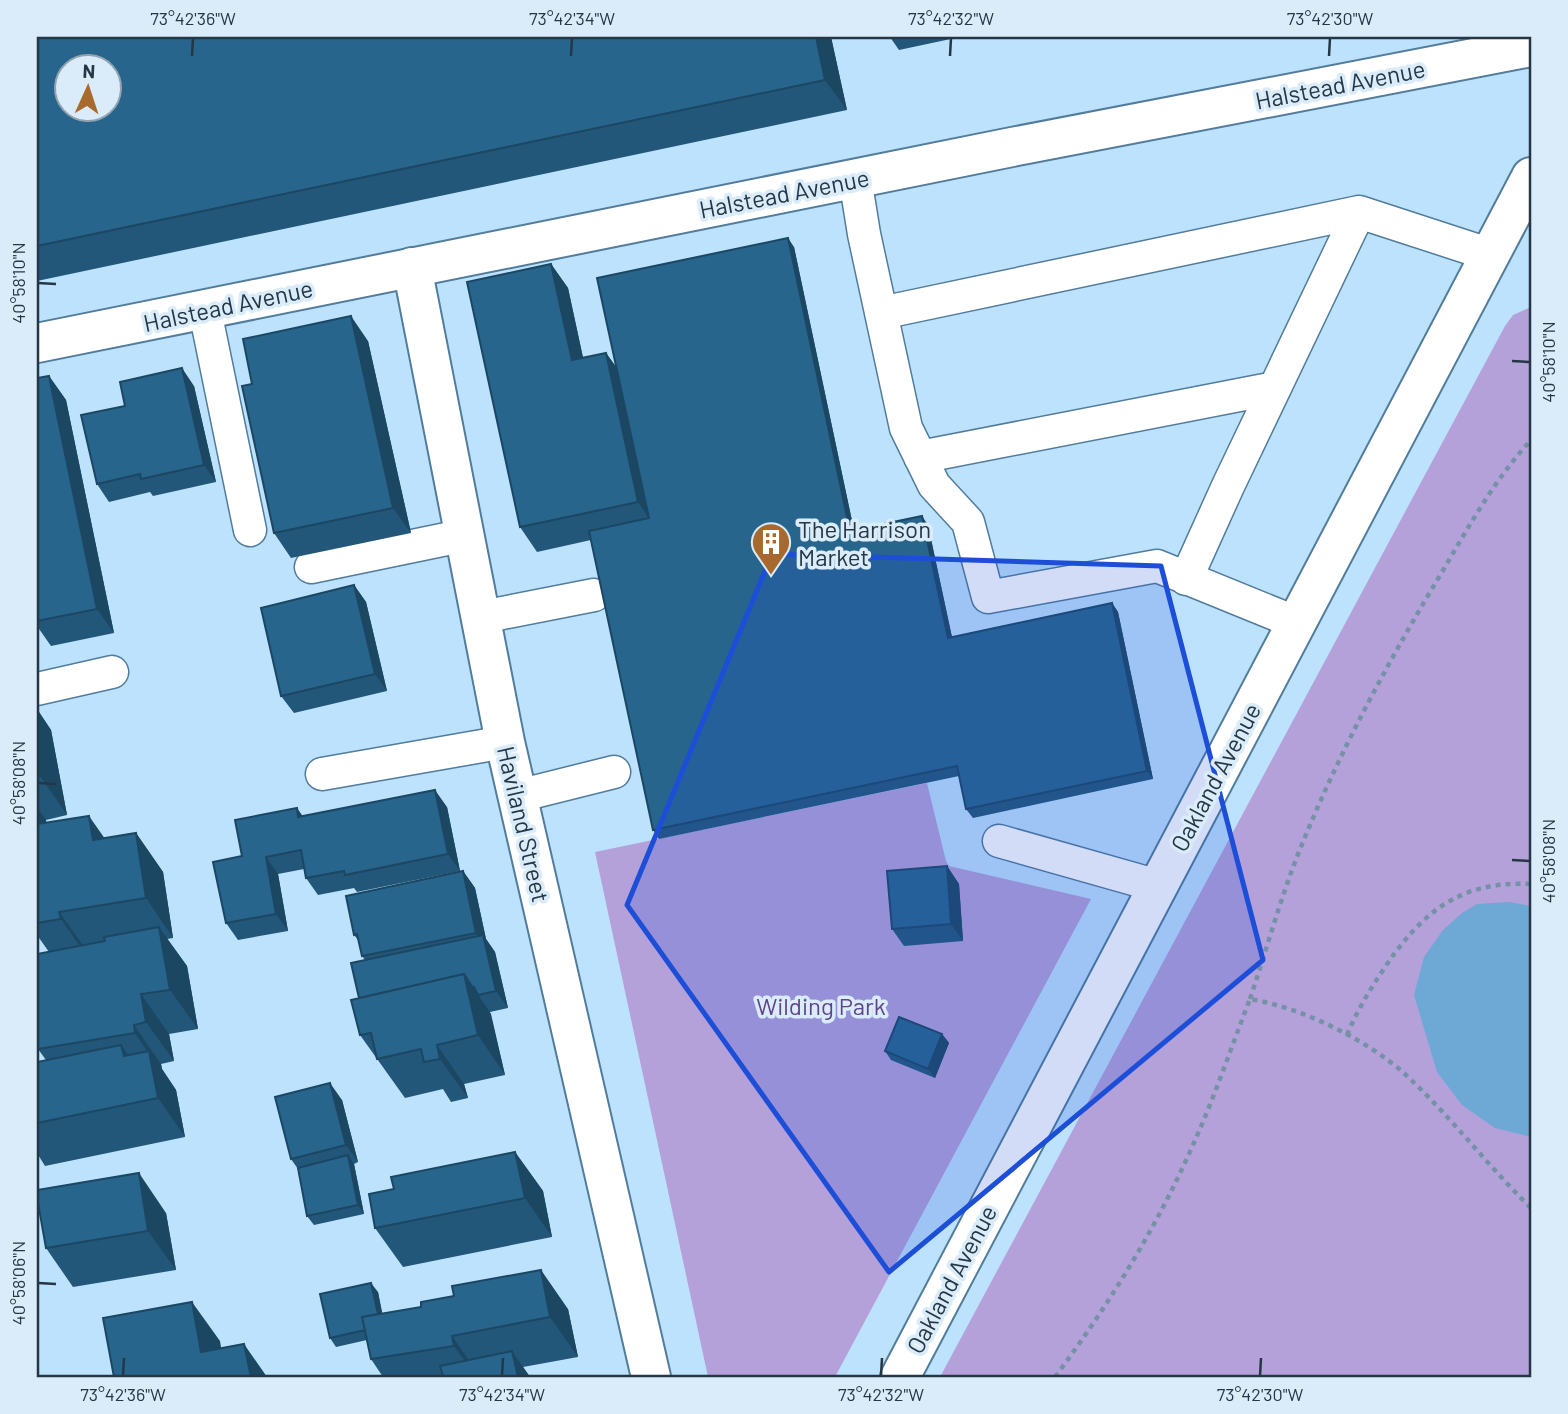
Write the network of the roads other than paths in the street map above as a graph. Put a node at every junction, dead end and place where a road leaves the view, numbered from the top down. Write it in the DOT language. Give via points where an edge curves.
graph roads {
  1 [pos="1527,44"];
  2 [pos="856,178"];
  3 [pos="1531,178"];
  4 [pos="1359,212"];
  5 [pos="1491,255"];
  6 [pos="412,267"];
  7 [pos="205,310"];
  8 [pos="881,313"];
  9 [pos="37,343"];
  10 [pos="1275,388"];
  11 [pos="920,457"];
  12 [pos="250,530"];
  13 [pos="466,535"];
  14 [pos="311,567"];
  15 [pos="1186,579"];
  16 [pos="594,594"];
  17 [pos="482,617"];
  18 [pos="1297,623"];
  19 [pos="112,672"];
  20 [pos="37,689"];
  21 [pos="505,742"];
  22 [pos="614,772"];
  23 [pos="322,774"];
  24 [pos="518,796"];
  25 [pos="999,841"];
  26 [pos="1158,886"];
  27 [pos="650,1377"];
  28 [pos="900,1377"];
  1 -- 2 [label="street, Halstead Avenue"];
  2 -- 6 [label="street, Halstead Avenue"];
  2 -- 8 [label="lane"];
  3 -- 5 [label="street, Oakland Avenue"];
  4 -- 5 [label="lane"];
  4 -- 8 [label="lane"];
  4 -- 10 [label="lane"];
  5 -- 18 [label="street, Oakland Avenue"];
  6 -- 7 [label="street, Halstead Avenue"];
  6 -- 13 [label="street, Haviland Street"];
  7 -- 9 [label="street, Halstead Avenue"];
  7 -- 12 [label="lane"];
  8 -- 11 [label="lane" via="906,428"];
  10 -- 11 [label="lane"];
  10 -- 15 [label="lane"];
  11 -- 15 [label="lane" via="934,485 968,522 988,597 1157,566"];
  13 -- 14 [label="lane"];
  13 -- 17 [label="street, Haviland Street"];
  15 -- 18 [label="lane"];
  16 -- 17 [label="lane"];
  17 -- 21 [label="street, Haviland Street"];
  18 -- 26 [label="street, Oakland Avenue"];
  19 -- 20 [label="lane"];
  21 -- 23 [label="lane"];
  21 -- 24 [label="street, Haviland Street"];
  22 -- 24 [label="lane"];
  24 -- 27 [label="street, Haviland Street"];
  25 -- 26 [label="lane"];
  26 -- 28 [label="street, Oakland Avenue"];
}
